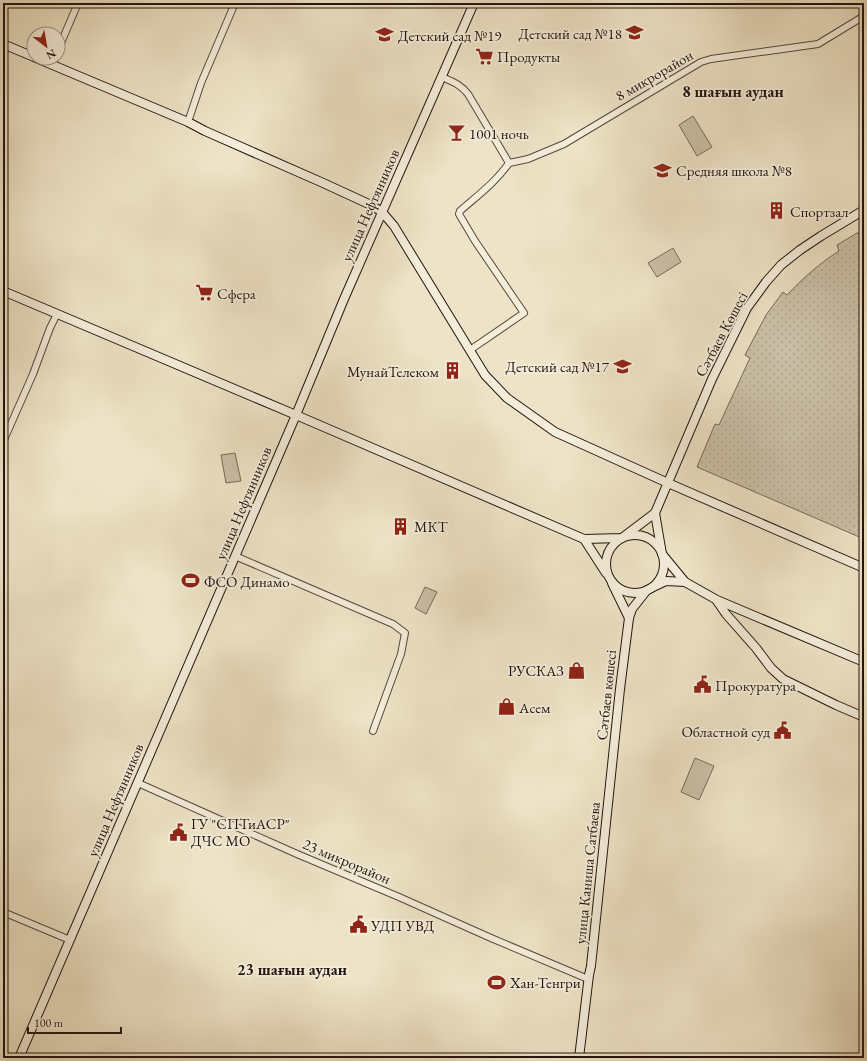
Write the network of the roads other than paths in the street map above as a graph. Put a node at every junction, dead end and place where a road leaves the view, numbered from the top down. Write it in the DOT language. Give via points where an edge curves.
graph roads {
  1 [pos="78,3"];
  2 [pos="235,3"];
  3 [pos="474,3"];
  4 [pos="864,16"];
  5 [pos="66,31"];
  6 [pos="3,44"];
  7 [pos="26,53"];
  8 [pos="64,66"];
  9 [pos="442,77"];
  10 [pos="188,122"];
  11 [pos="509,163"];
  12 [pos="864,210"];
  13 [pos="382,212"];
  14 [pos="3,291"];
  15 [pos="57,314"];
  16 [pos="470,350"];
  17 [pos="296,415"];
  18 [pos="3,442"];
  19 [pos="668,483"];
  20 [pos="655,513"];
  21 [pos="622,538"];
  22 [pos="584,539"];
  23 [pos="662,554"];
  24 [pos="235,556"];
  25 [pos="864,568"];
  26 [pos="610,578"];
  27 [pos="685,582"];
  28 [pos="647,590"];
  29 [pos="717,600"];
  30 [pos="628,618"];
  31 [pos="864,662"];
  32 [pos="864,717"];
  33 [pos="374,731"];
  34 [pos="611,774"];
  35 [pos="138,783"];
  36 [pos="3,912"];
  37 [pos="70,940"];
  38 [pos="588,977"];
  39 [pos="19,1058"];
  40 [pos="579,1058"];
  1 -- 5 [label="street"];
  2 -- 10 [label="street" via="201,83"];
  3 -- 9 [label="main road, улица Нефтянников"];
  4 -- 11 [label="street, 8 микрорайон" via="818,44 711,58 701,62 564,144 528,159"];
  6 -- 7 [label="main road"];
  8 -- 10 [label="main road"];
  9 -- 11 [label="street" via="463,87"];
  9 -- 13 [label="main road, улица Нефтянников"];
  10 -- 13 [label="main road"];
  11 -- 16 [label="street" via="459,214 524,313"];
  12 -- 19 [label="main road, Сәтбаев Көшесі" via="781,265 747,308 712,379"];
  13 -- 16 [label="main road" via="394,226"];
  13 -- 17 [label="main road, улица Нефтянников"];
  14 -- 15 [label="main road"];
  15 -- 17 [label="main road"];
  15 -- 18 [label="street" via="34,374"];
  16 -- 19 [label="main road" via="485,375 507,398 555,432"];
  17 -- 22 [label="main road"];
  17 -- 24 [label="main road, улица Нефтянников"];
  19 -- 20 [label="main road, Сәтбаев Көшесі"];
  19 -- 25 [label="main road"];
  20 -- 21 [label="main road, Сәтбаев Көшесі"];
  20 -- 23 [label="main road"];
  21 -- 22 [label="main road"];
  21 -- 23 [label="main road" via="632,535 650,539"];
  21 -- 26 [label="main road" via="609,551 606,560"];
  22 -- 26 [label="main road"];
  23 -- 27 [label="main road"];
  23 -- 28 [label="main road" via="663,571 654,585"];
  24 -- 33 [label="street" via="394,624 405,633 401,654"];
  24 -- 35 [label="main road, улица Нефтянников"];
  26 -- 28 [label="main road" via="622,590"];
  26 -- 30 [label="main road"];
  27 -- 28 [label="main road" via="666,581"];
  27 -- 29 [label="main road"];
  28 -- 30 [label="main road, Сәтбаев көшесі"];
  29 -- 31 [label="main road"];
  29 -- 32 [label="main road" via="783,680"];
  30 -- 34 [label="main road, Сәтбаев көшесі"];
  34 -- 38 [label="main road, улица Каниша Сатбаева"];
  35 -- 37 [label="main road, улица Нефтянников"];
  35 -- 38 [label="street, 23 микрорайон" via="503,943"];
  36 -- 37 [label="street"];
  37 -- 39 [label="main road, улица Нефтянников"];
  38 -- 40 [label="main road"];
}
